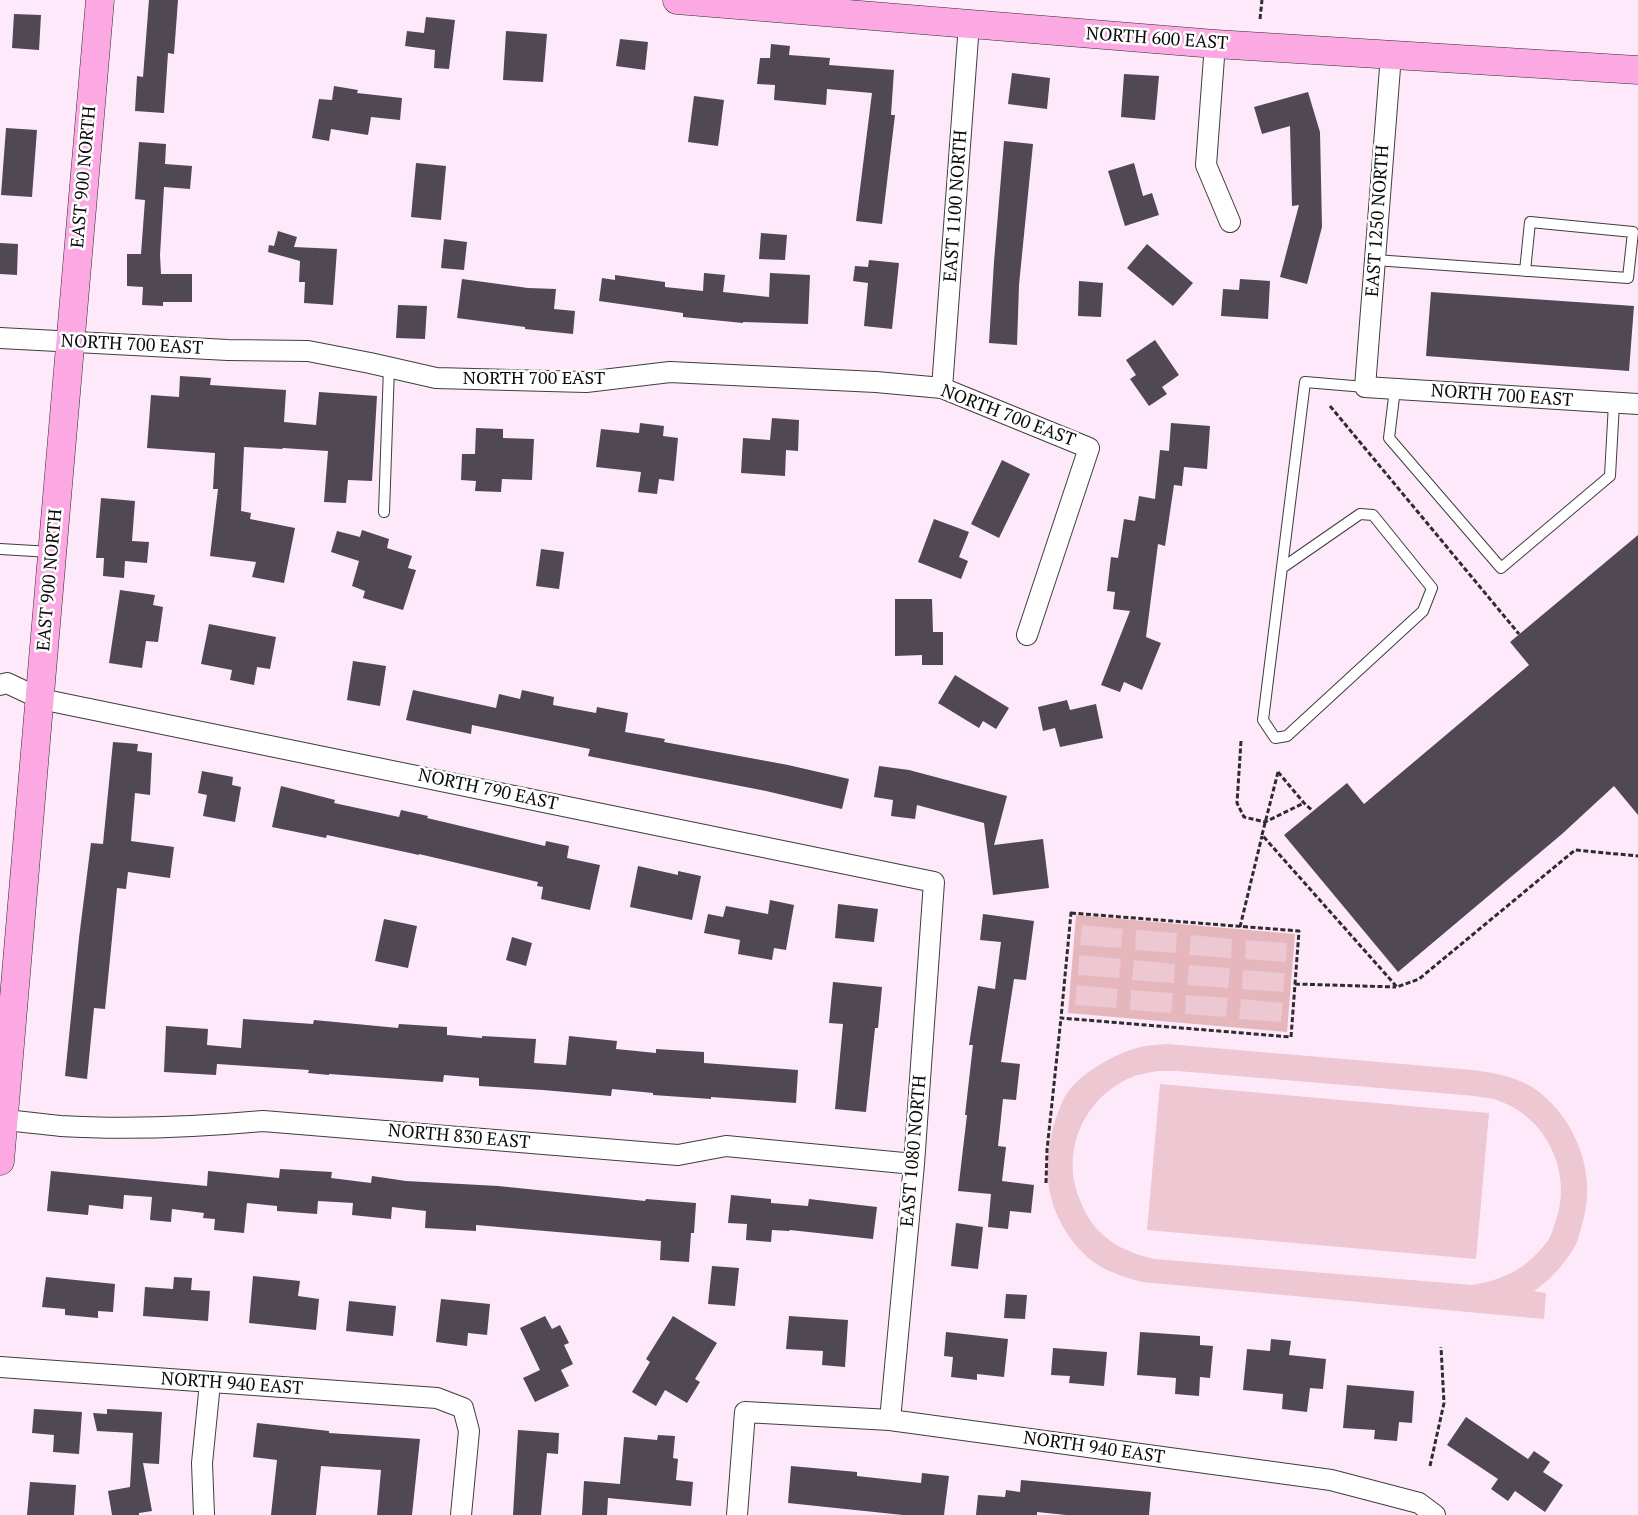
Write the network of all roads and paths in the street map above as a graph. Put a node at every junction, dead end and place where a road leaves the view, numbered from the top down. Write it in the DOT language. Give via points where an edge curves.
graph roads {
  1 [pos="100,0"];
  2 [pos="677,0"];
  3 [pos="1262,0"];
  4 [pos="890,9"];
  5 [pos="1260,19"];
  6 [pos="970,24"];
  7 [pos="1215,44"];
  8 [pos="1391,55"];
  9 [pos="1638,70"];
  10 [pos="1230,222"];
  11 [pos="1375,260"];
  12 [pos="1525,271"];
  13 [pos="0,338"];
  14 [pos="69,341"];
  15 [pos="389,367"];
  16 [pos="1365,387"];
  17 [pos="942,388"];
  18 [pos="1395,389"];
  19 [pos="1614,403"];
  20 [pos="1638,404"];
  21 [pos="1330,406"];
  22 [pos="384,512"];
  23 [pos="0,549"];
  24 [pos="53,552"];
  25 [pos="1282,568"];
  26 [pos="1519,634"];
  27 [pos="1028,635"];
  28 [pos="0,685"];
  29 [pos="41,699"];
  30 [pos="1241,741"];
  31 [pos="1304,803"];
  32 [pos="1313,811"];
  33 [pos="1266,822"];
  34 [pos="1262,835"];
  35 [pos="1638,856"];
  36 [pos="934,882"];
  37 [pos="1240,927"];
  38 [pos="1295,984"];
  39 [pos="1397,987"];
  40 [pos="1061,1018"];
  41 [pos="2,1120"];
  42 [pos="0,1161"];
  43 [pos="914,1164"];
  44 [pos="1046,1183"];
  45 [pos="1441,1348"];
  46 [pos="0,1367"];
  47 [pos="210,1383"];
  48 [pos="890,1420"];
  49 [pos="1430,1466"];
  50 [pos="204,1515"];
  51 [pos="461,1515"];
  52 [pos="737,1515"];
  53 [pos="1435,1515"];
  1 -- 14 [label="street, EAST 900 NORTH"];
  2 -- 4 [label="street, NORTH 600 EAST"];
  3 -- 5 [label="path"];
  4 -- 6 [label="street, NORTH 600 EAST"];
  6 -- 7 [label="street, NORTH 600 EAST"];
  6 -- 17 [label="street, EAST 1100 NORTH"];
  7 -- 8 [label="street, NORTH 600 EAST"];
  7 -- 10 [label="street" via="1206,165"];
  8 -- 9 [label="street, NORTH 600 EAST"];
  8 -- 11 [label="street, EAST 1250 NORTH"];
  11 -- 12 [label="lane"];
  11 -- 16 [label="street, EAST 1250 NORTH"];
  12 -- 12 [label="lane" via="1628,278 1633,232 1530,222"];
  13 -- 14 [label="street, NORTH 700 EAST"];
  14 -- 15 [label="street, NORTH 700 EAST" via="308,351"];
  14 -- 24 [label="street, EAST 900 NORTH"];
  15 -- 17 [label="street, NORTH 700 EAST" via="436,378 500,381 586,382 670,372"];
  15 -- 22 [label="lane"];
  16 -- 18 [label="street, NORTH 700 EAST"];
  16 -- 25 [label="lane" via="1305,382"];
  17 -- 27 [label="street, NORTH 700 EAST" via="1089,448"];
  18 -- 19 [label="street, NORTH 700 EAST"];
  18 -- 19 [label="lane" via="1389,438 1501,568 1610,476"];
  19 -- 20 [label="street, NORTH 700 EAST"];
  21 -- 26 [label="path"];
  23 -- 24 [label="lane"];
  24 -- 29 [label="street, EAST 900 NORTH"];
  25 -- 25 [label="lane" via="1360,514 1374,515 1432,588 1424,611 1287,736 1275,738 1263,720"];
  28 -- 29 [label="street, NORTH 790 EAST" via="7,682"];
  29 -- 36 [label="street, NORTH 790 EAST"];
  29 -- 41 [label="street, EAST 900 NORTH"];
  30 -- 33 [label="path" via="1237,803 1244,817"];
  31 -- 32 [label="path"];
  31 -- 33 [label="path"];
  31 -- 33 [label="path" via="1278,772"];
  33 -- 34 [label="path"];
  34 -- 37 [label="path"];
  34 -- 39 [label="path"];
  35 -- 39 [label="path" via="1575,850 1419,979"];
  36 -- 43 [label="street, EAST 1080 NORTH"];
  37 -- 38 [label="path" via="1299,931"];
  37 -- 40 [label="path" via="1071,913"];
  38 -- 39 [label="path"];
  38 -- 40 [label="path" via="1291,1036"];
  40 -- 44 [label="path" via="1046,1150"];
  41 -- 42 [label="street, EAST 900 NORTH"];
  41 -- 43 [label="street, NORTH 830 EAST" via="122,1128 198,1127 263,1121 678,1155 726,1146"];
  43 -- 48 [label="street, EAST 1080 NORTH"];
  45 -- 49 [label="path" via="1444,1403"];
  46 -- 47 [label="street, NORTH 940 EAST"];
  47 -- 50 [label="street" via="202,1463"];
  47 -- 51 [label="street, NORTH 940 EAST" via="437,1398 463,1408 469,1431"];
  48 -- 52 [label="street, NORTH 940 EAST" via="745,1412"];
  48 -- 53 [label="street, NORTH 940 EAST" via="1331,1480 1419,1503"];
}
